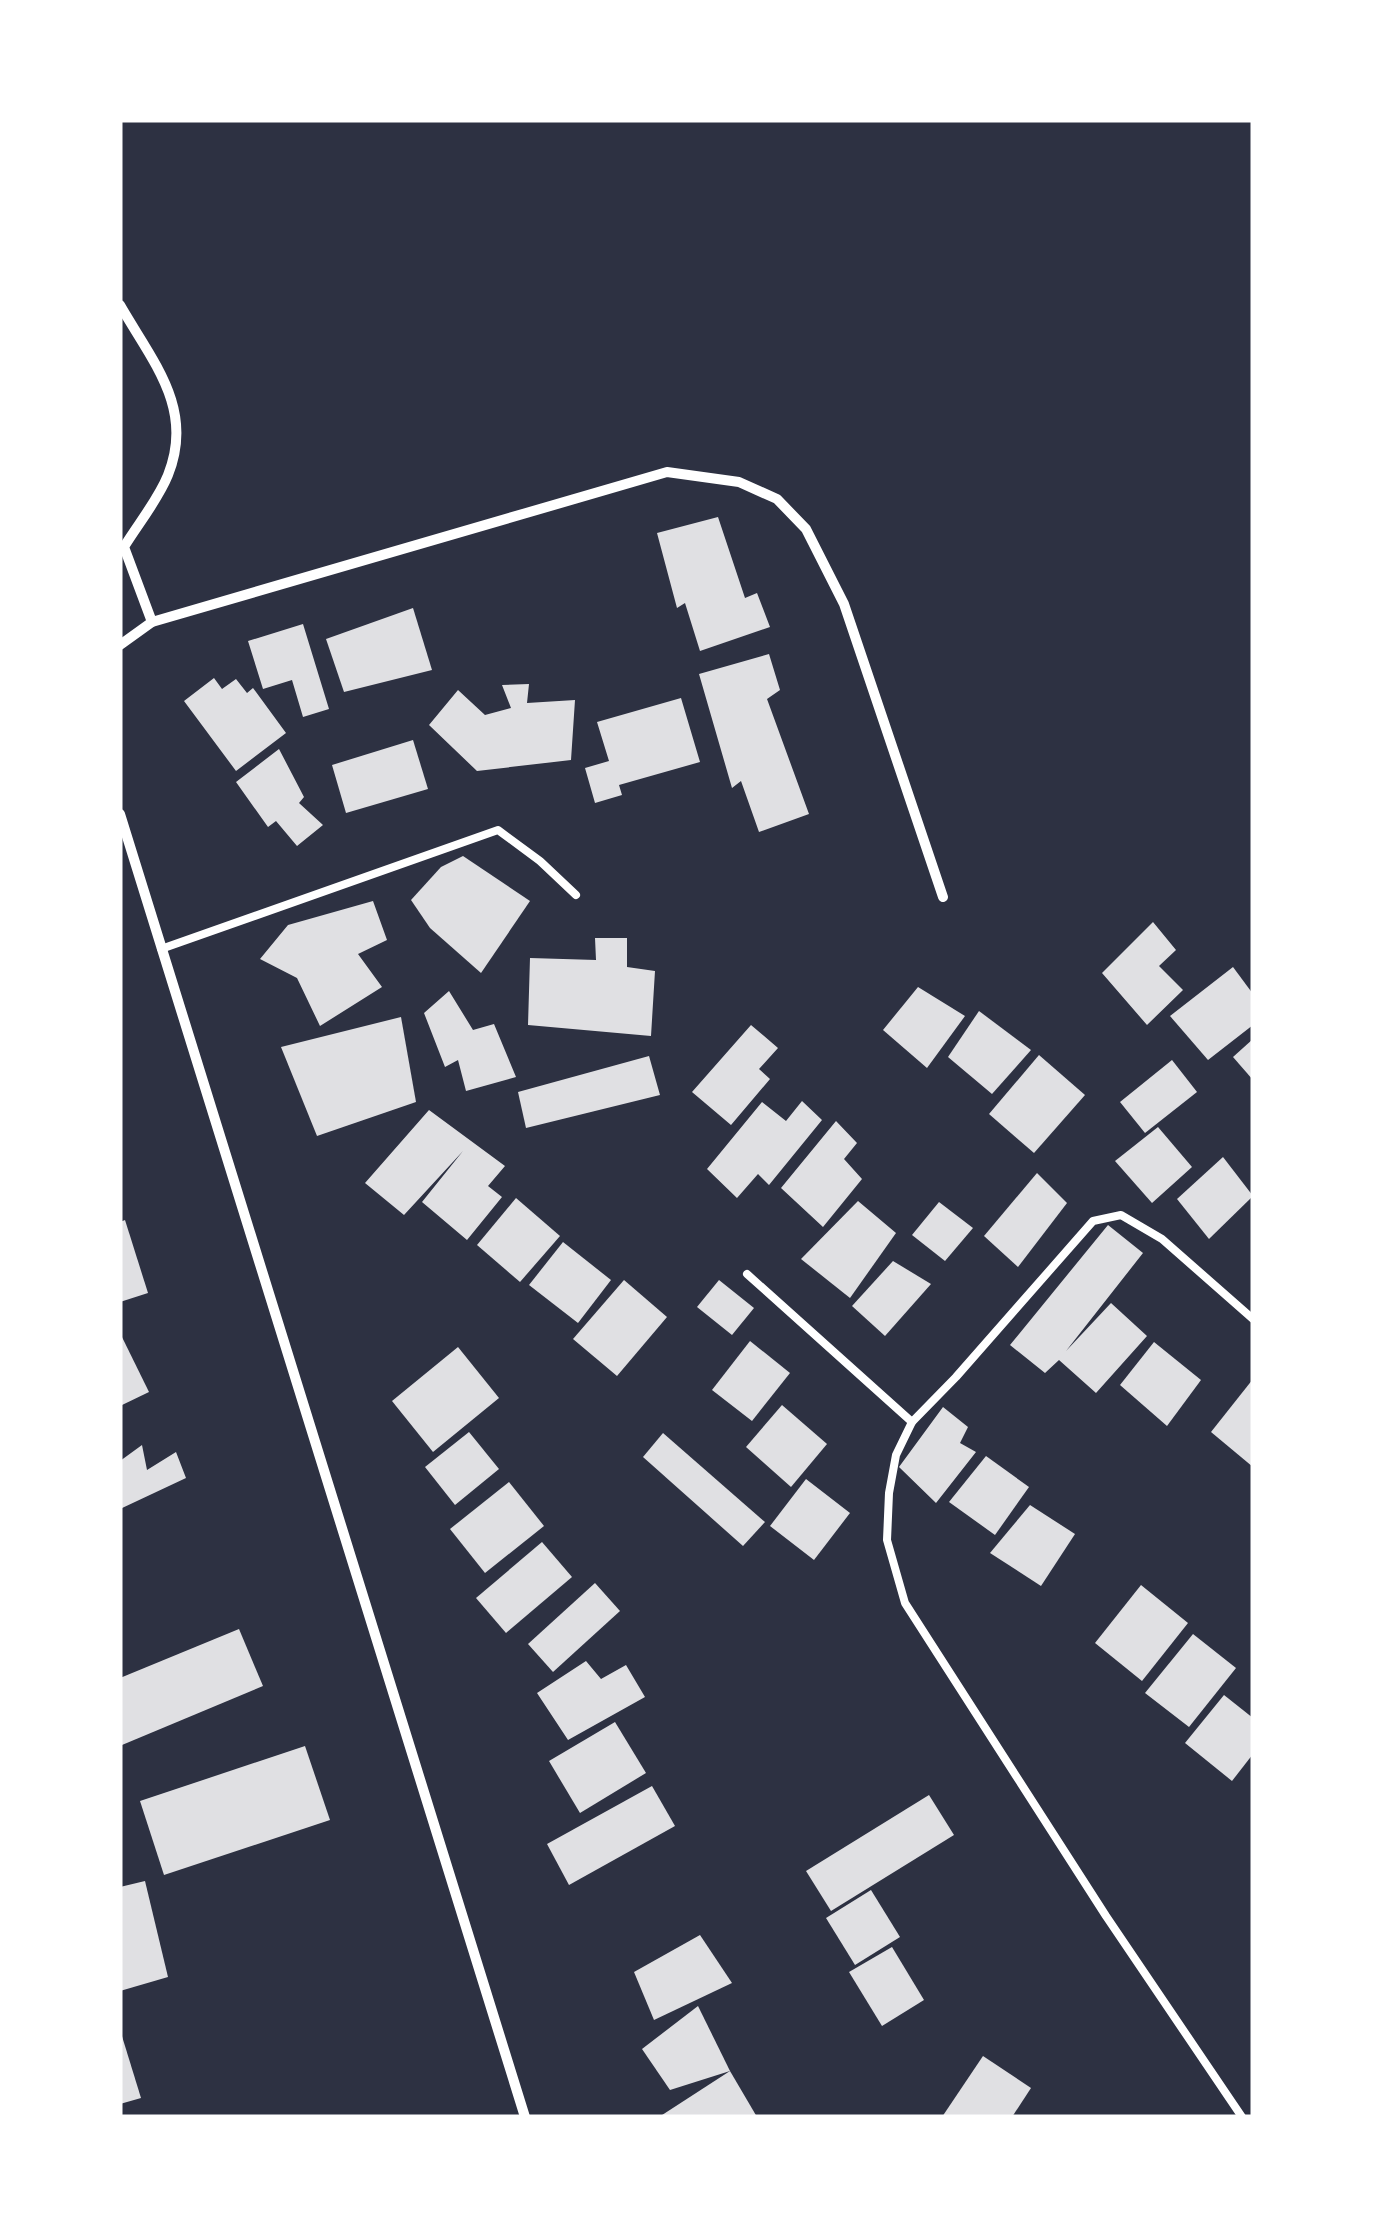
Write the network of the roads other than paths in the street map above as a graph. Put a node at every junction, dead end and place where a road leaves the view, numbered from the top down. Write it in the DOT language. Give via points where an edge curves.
graph roads {
  1 [pos="120,305"];
  2 [pos="152,622"];
  3 [pos="120,645"];
  4 [pos="120,814"];
  5 [pos="576,895"];
  6 [pos="943,898"];
  7 [pos="162,949"];
  8 [pos="746,1274"];
  9 [pos="1253,1319"];
  10 [pos="912,1422"];
  11 [pos="525,2117"];
  12 [pos="1242,2117"];
  1 -- 2 [label="street" via="172,394 179,440 167,478 124,547"];
  2 -- 3 [label="street"];
  2 -- 6 [label="street" via="667,472 739,482 776,499 806,530 844,604"];
  4 -- 7 [label="street"];
  5 -- 7 [label="lane" via="498,830"];
  7 -- 11 [label="street"];
  8 -- 10 [label="lane"];
  9 -- 10 [label="lane" via="1162,1239 1121,1215 1094,1221"];
  10 -- 12 [label="lane" via="896,1455 886,1540 904,1603"];
}
